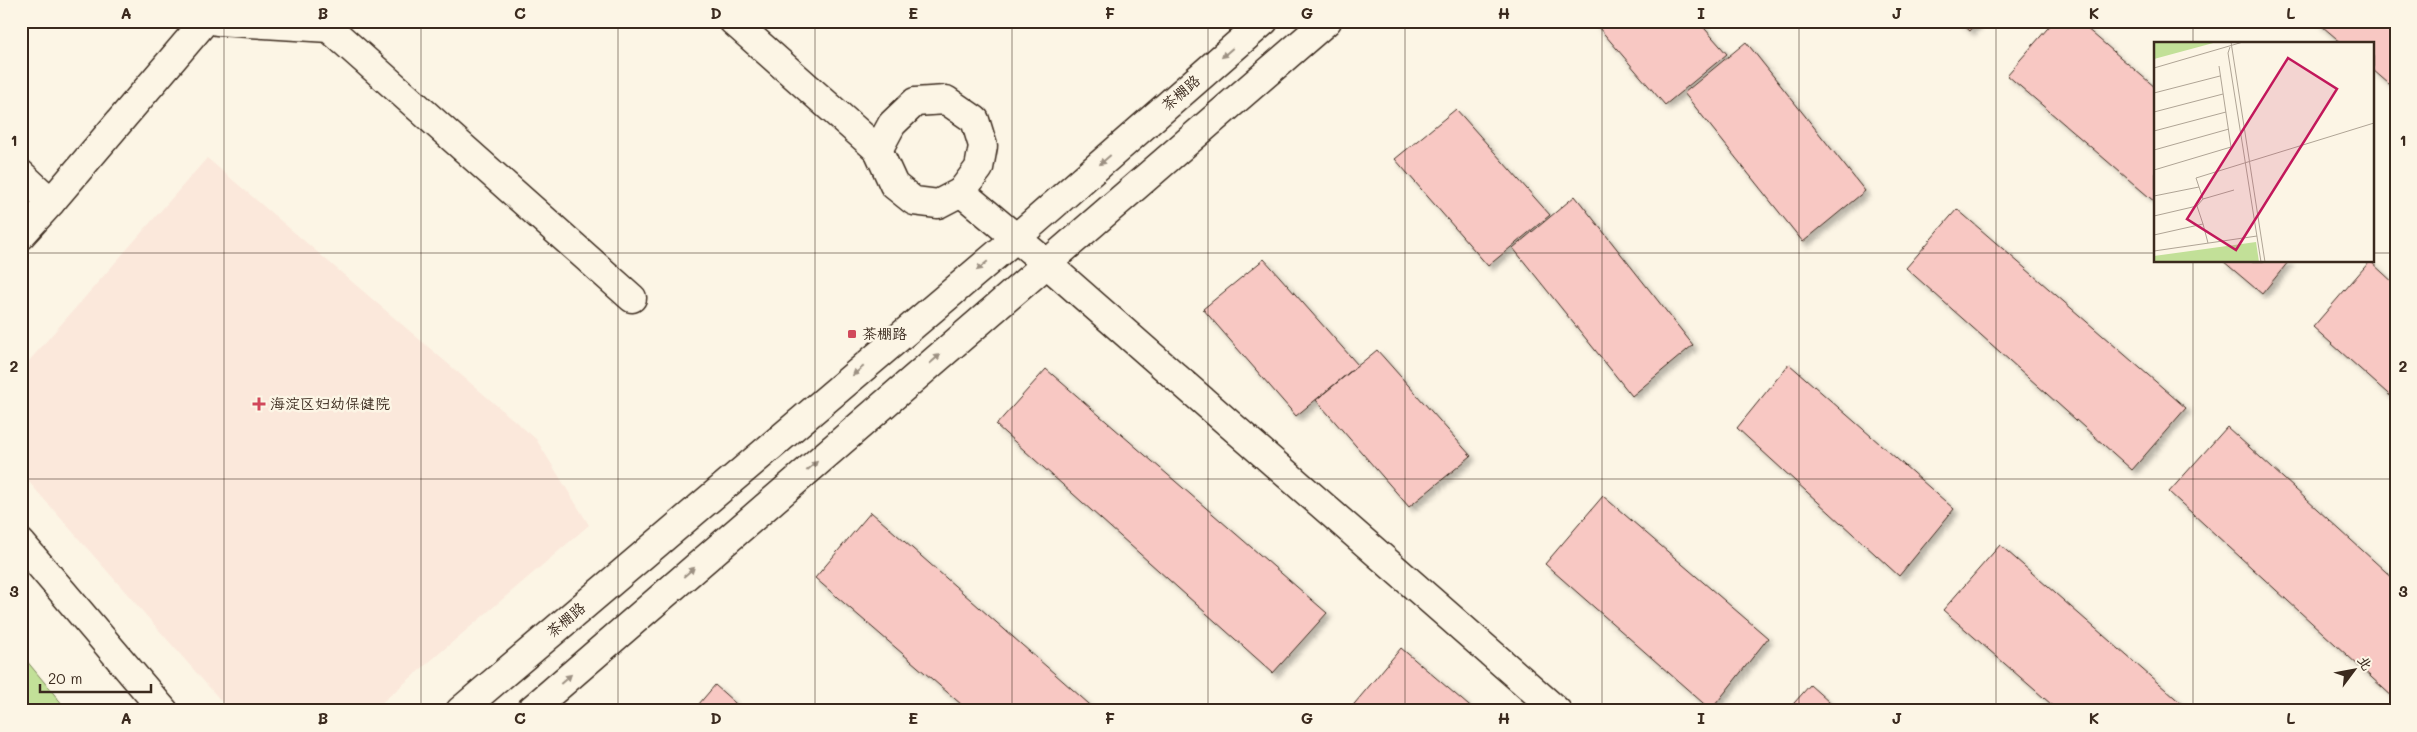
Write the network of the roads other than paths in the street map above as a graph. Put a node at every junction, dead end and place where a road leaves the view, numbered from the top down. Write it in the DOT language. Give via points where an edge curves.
graph roads {
  1 [pos="205,21"];
  2 [pos="217,21"];
  3 [pos="733,21"];
  4 [pos="1264,21"];
  5 [pos="1327,21"];
  6 [pos="332,25"];
  7 [pos="878,150"];
  8 [pos="21,174"];
  9 [pos="962,192"];
  10 [pos="51,202"];
  11 [pos="21,235"];
  12 [pos="1016,238"];
  13 [pos="1046,263"];
  14 [pos="632,298"];
  15 [pos="21,544"];
  16 [pos="164,711"];
  17 [pos="460,711"];
  18 [pos="530,711"];
  19 [pos="1557,711"];
  1 -- 10 [label="street"];
  2 -- 6 [label="street"];
  3 -- 7 [label="street"];
  4 -- 12 [label="street, 茶棚路, one-way"];
  5 -- 13 [label="street"];
  6 -- 14 [label="street"];
  7 -- 9 [label="street" via="894,185 914,201 938,204"];
  7 -- 9 [label="street" via="892,124 915,102 946,100 975,120 983,146 979,168"];
  8 -- 10 [label="street"];
  9 -- 12 [label="street"];
  10 -- 11 [label="street"];
  12 -- 13 [label="street"];
  12 -- 17 [label="street, 茶棚路, one-way"];
  18 -- 13 [label="street, one-way"];
  13 -- 19 [label="street"];
  15 -- 16 [label="street"];
}
